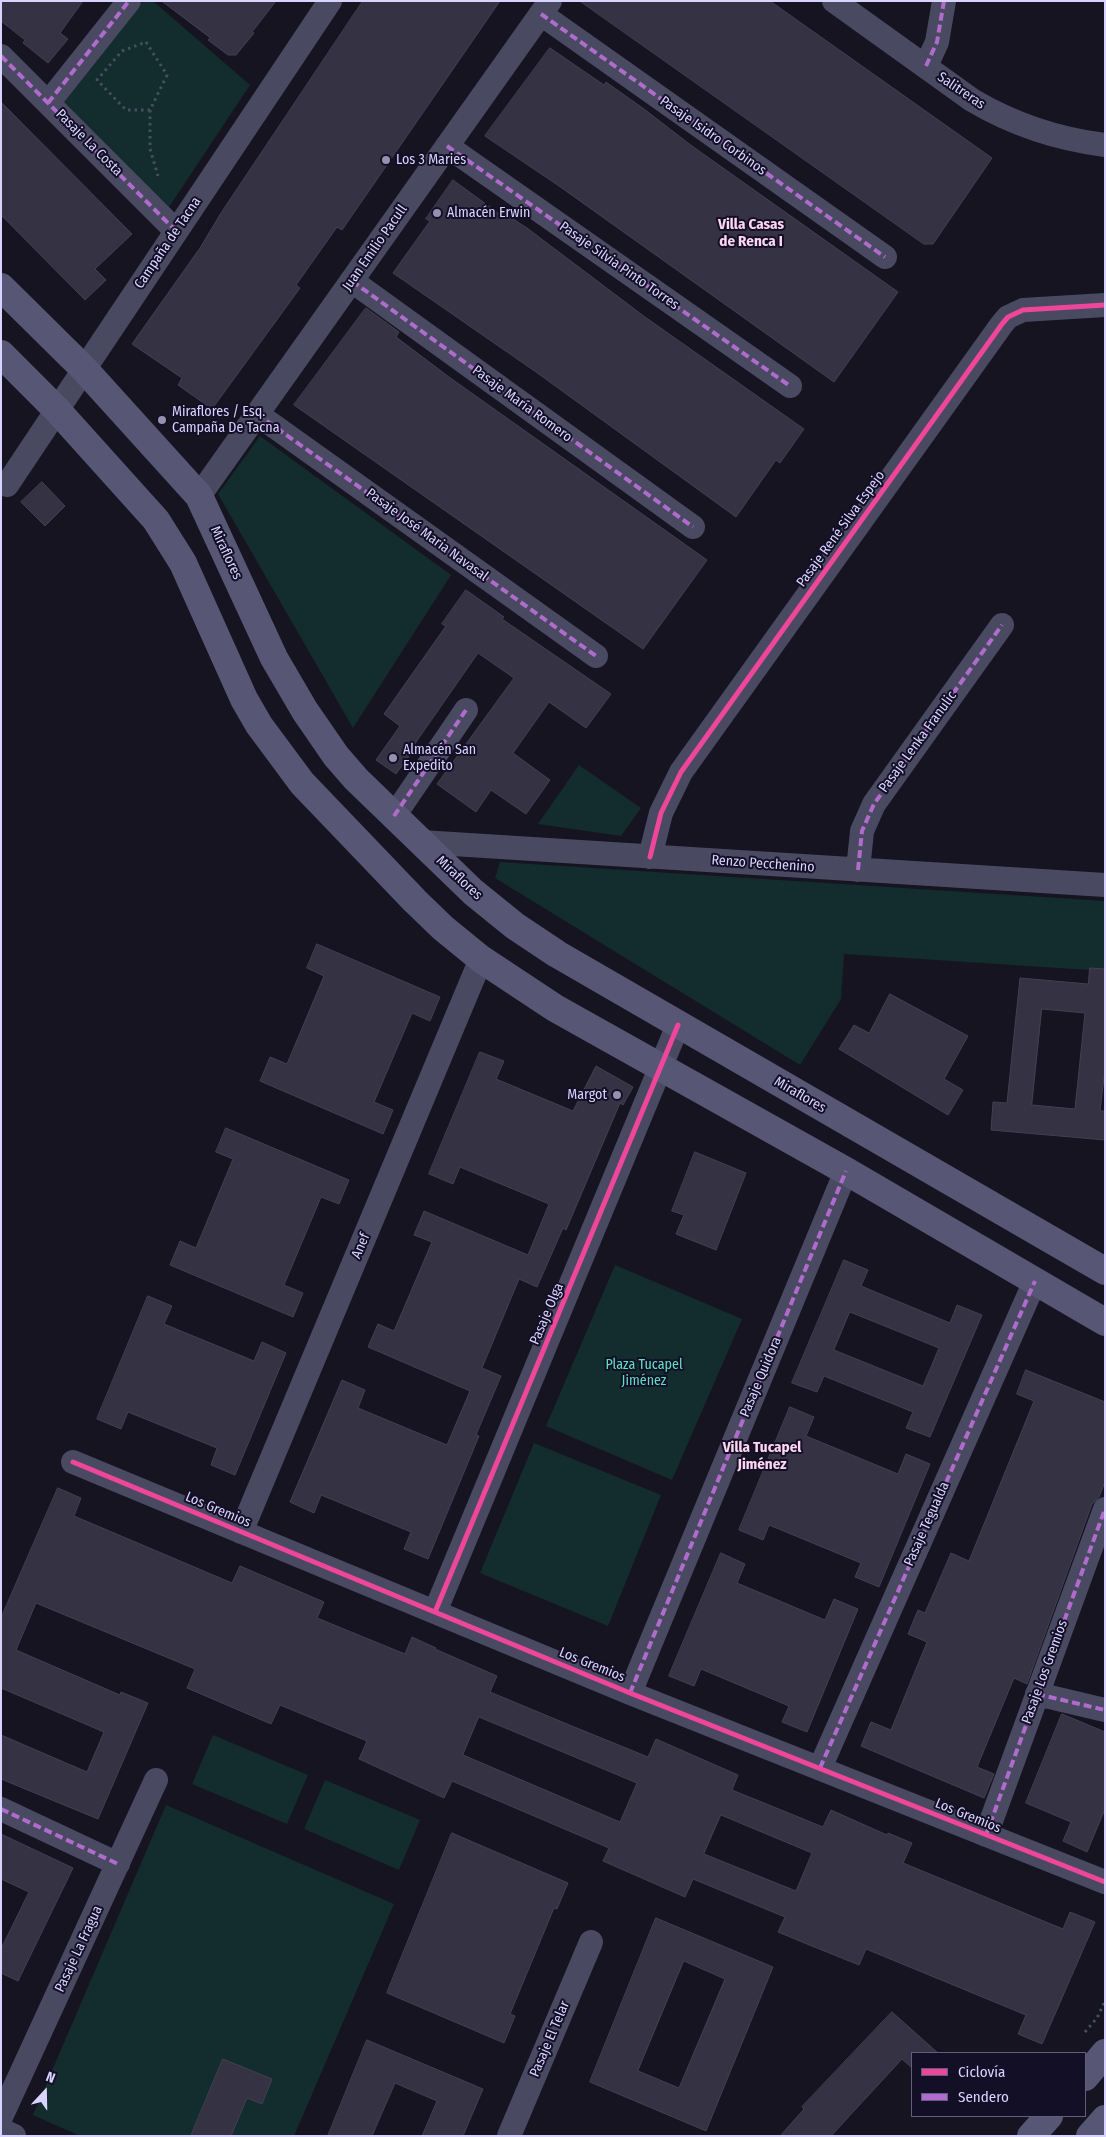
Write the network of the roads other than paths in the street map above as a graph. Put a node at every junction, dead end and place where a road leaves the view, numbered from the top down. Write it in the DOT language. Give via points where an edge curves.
graph roads {
  1 [pos="128,1"];
  2 [pos="330,1"];
  3 [pos="834,1"];
  4 [pos="944,1"];
  5 [pos="545,8"];
  6 [pos="1,56"];
  7 [pos="926,66"];
  8 [pos="48,103"];
  9 [pos="1105,145"];
  10 [pos="447,146"];
  11 [pos="176,231"];
  12 [pos="885,257"];
  13 [pos="352,281"];
  14 [pos="1,287"];
  15 [pos="1100,305"];
  16 [pos="1,354"];
  17 [pos="84,369"];
  18 [pos="790,386"];
  19 [pos="57,410"];
  20 [pos="257,414"];
  21 [pos="7,485"];
  22 [pos="199,496"];
  23 [pos="693,527"];
  24 [pos="1002,625"];
  25 [pos="596,656"];
  26 [pos="466,710"];
  27 [pos="394,816"];
  28 [pos="421,842"];
  29 [pos="652,846"];
  30 [pos="858,870"];
  31 [pos="1105,885"];
  32 [pos="481,959"];
  33 [pos="678,1024"];
  34 [pos="661,1068"];
  35 [pos="846,1171"];
  36 [pos="1105,1271"];
  37 [pos="1034,1281"];
  38 [pos="1105,1322"];
  39 [pos="73,1462"];
  40 [pos="1105,1510"];
  41 [pos="241,1532"];
  42 [pos="435,1612"];
  43 [pos="630,1693"];
  44 [pos="1037,1694"];
  45 [pos="1105,1710"];
  46 [pos="820,1768"];
  47 [pos="156,1780"];
  48 [pos="1,1809"];
  49 [pos="986,1835"];
  50 [pos="118,1864"];
  51 [pos="1105,1882"];
  52 [pos="592,1942"];
  53 [pos="1105,2053"];
  54 [pos="1086,2076"];
  55 [pos="1048,2117"];
  56 [pos="1,2118"];
  57 [pos="1105,2119"];
  58 [pos="1,2130"];
  59 [pos="14,2136"];
  60 [pos="509,2136"];
  61 [pos="1031,2136"];
  62 [pos="1090,2136"];
  1 -- 8 [label="street"];
  2 -- 11 [label="street, Campaña de Tacna"];
  3 -- 7 [label="street, Salitreras"];
  4 -- 7 [label="street" via="937,42"];
  5 -- 10 [label="street, Juan Emilio Pacull"];
  5 -- 12 [label="street, Pasaje Isidro Corbinos"];
  6 -- 8 [label="street, Pasaje La Costa"];
  7 -- 9 [label="street, Salitreras" via="972,100 1013,122 1063,138"];
  8 -- 11 [label="street, Pasaje La Costa"];
  10 -- 13 [label="street, Juan Emilio Pacull"];
  10 -- 18 [label="street, Pasaje Silvia Pinto Torres"];
  11 -- 17 [label="street, Campaña de Tacna"];
  13 -- 20 [label="street, Juan Emilio Pacull"];
  13 -- 23 [label="street, Pasaje María Romero"];
  14 -- 17 [label="main road, Miraflores"];
  15 -- 29 [label="street, Pasaje René Silva Espejo" via="1024,310 1002,324 681,772 666,799"];
  16 -- 19 [label="main road"];
  17 -- 19 [label="street, Campaña de Tacna"];
  17 -- 22 [label="main road, Miraflores"];
  19 -- 21 [label="street, Campaña de Tacna"];
  19 -- 32 [label="main road" via="134,494 170,541 244,699 302,783 415,901"];
  20 -- 22 [label="street, Juan Emilio Pacull"];
  20 -- 25 [label="street, Pasaje José Maria Navasal"];
  22 -- 27 [label="main road, Miraflores" via="274,658 293,691 336,756"];
  24 -- 30 [label="street, Pasaje Lenka Franulic" via="874,804 862,831"];
  26 -- 27 [label="street"];
  27 -- 28 [label="main road, Miraflores"];
  28 -- 29 [label="street, Renzo Pecchenino"];
  28 -- 33 [label="main road, Miraflores" via="515,926 556,954"];
  29 -- 30 [label="street, Renzo Pecchenino"];
  30 -- 31 [label="street, Renzo Pecchenino"];
  32 -- 34 [label="main road" via="555,1008"];
  32 -- 41 [label="street, Anef"];
  33 -- 34 [label="street, Pasaje Olga"];
  33 -- 36 [label="main road, Miraflores"];
  34 -- 35 [label="main road"];
  34 -- 42 [label="street, Pasaje Olga"];
  35 -- 37 [label="main road"];
  35 -- 43 [label="street, Pasaje Quidora"];
  37 -- 38 [label="main road"];
  37 -- 46 [label="street, Pasaje Tegualda"];
  39 -- 41 [label="street, Los Gremios"];
  40 -- 44 [label="street, Pasaje Los Gremios"];
  41 -- 42 [label="street, Los Gremios"];
  42 -- 43 [label="street, Los Gremios"];
  43 -- 46 [label="street, Los Gremios"];
  44 -- 45 [label="street"];
  44 -- 49 [label="street, Pasaje Los Gremios"];
  46 -- 49 [label="street, Los Gremios"];
  47 -- 50 [label="street, Pasaje La Fragua"];
  48 -- 50 [label="street"];
  49 -- 51 [label="street, Los Gremios"];
  50 -- 56 [label="street, Pasaje La Fragua"];
  52 -- 60 [label="street, Pasaje El Telar"];
  53 -- 54 [label="main road"];
  55 -- 61 [label="main road"];
  57 -- 62 [label="main road"];
  58 -- 59 [label="street"];
}
